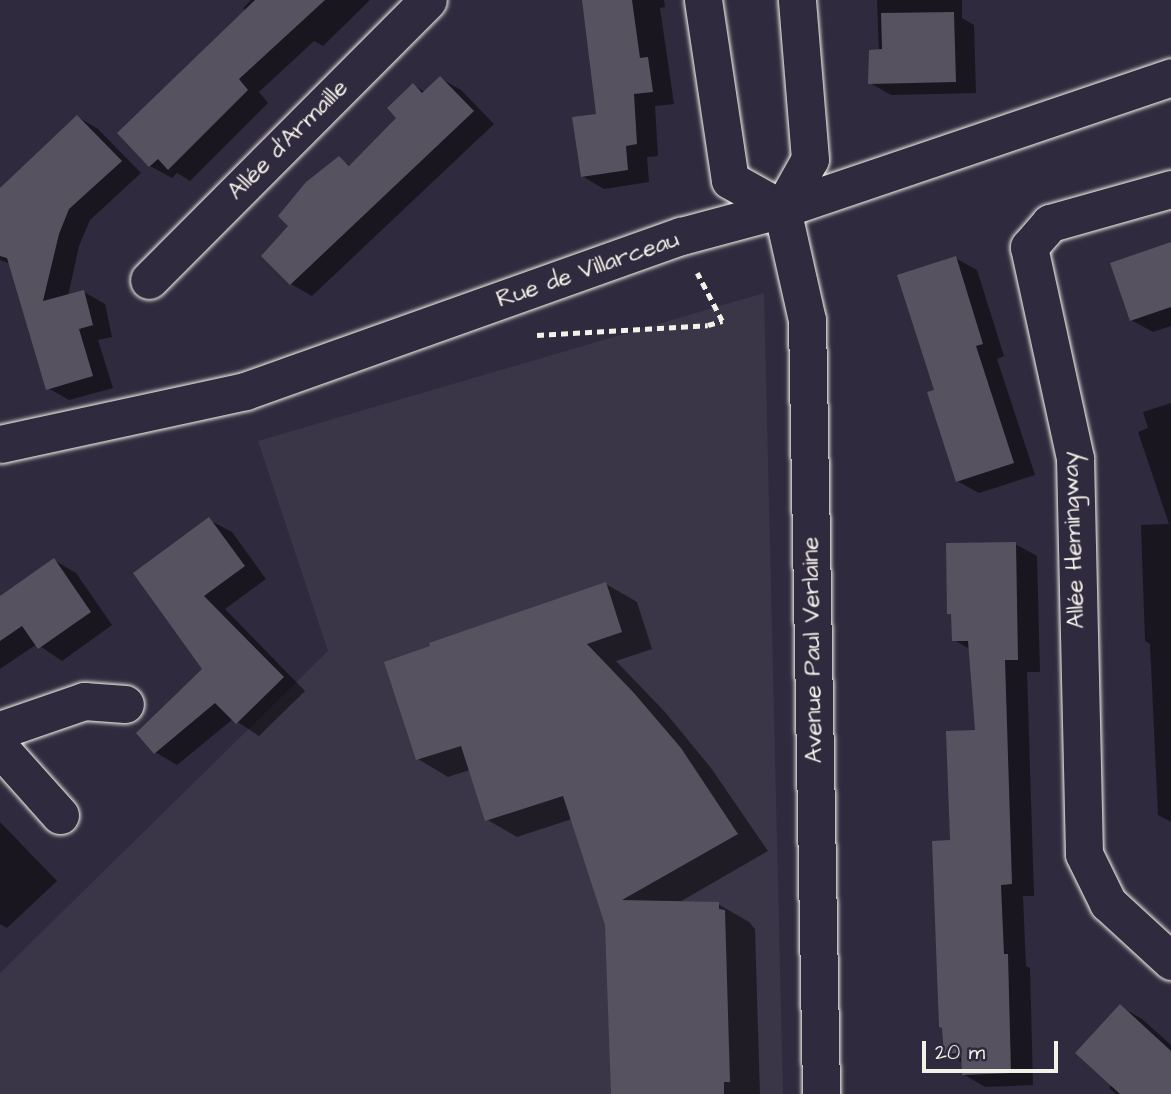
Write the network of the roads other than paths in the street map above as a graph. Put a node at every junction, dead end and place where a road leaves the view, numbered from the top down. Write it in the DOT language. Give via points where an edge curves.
graph roads {
  1 [pos="428,0"];
  2 [pos="703,0"];
  3 [pos="797,0"];
  4 [pos="1171,77"];
  5 [pos="1171,189"];
  6 [pos="782,209"];
  7 [pos="149,280"];
  8 [pos="0,444"];
  9 [pos="125,704"];
  10 [pos="0,730"];
  11 [pos="0,748"];
  12 [pos="60,815"];
  13 [pos="1171,961"];
  14 [pos="821,1094"];
  1 -- 7 [label="street, Allée d'Armaille"];
  2 -- 6 [label="street" via="730,180"];
  3 -- 6 [label="street" via="810,159"];
  4 -- 6 [label="street, Rue de Villarceau"];
  5 -- 13 [label="street, Allée Hemingway" via="1050,223 1029,247 1075,458 1084,854 1108,904"];
  6 -- 8 [label="street, Rue de Villarceau" via="681,236 245,391"];
  6 -- 14 [label="street, Avenue Paul Verlaine" via="807,320"];
  9 -- 10 [label="street" via="84,701"];
  11 -- 12 [label="street"];
}
